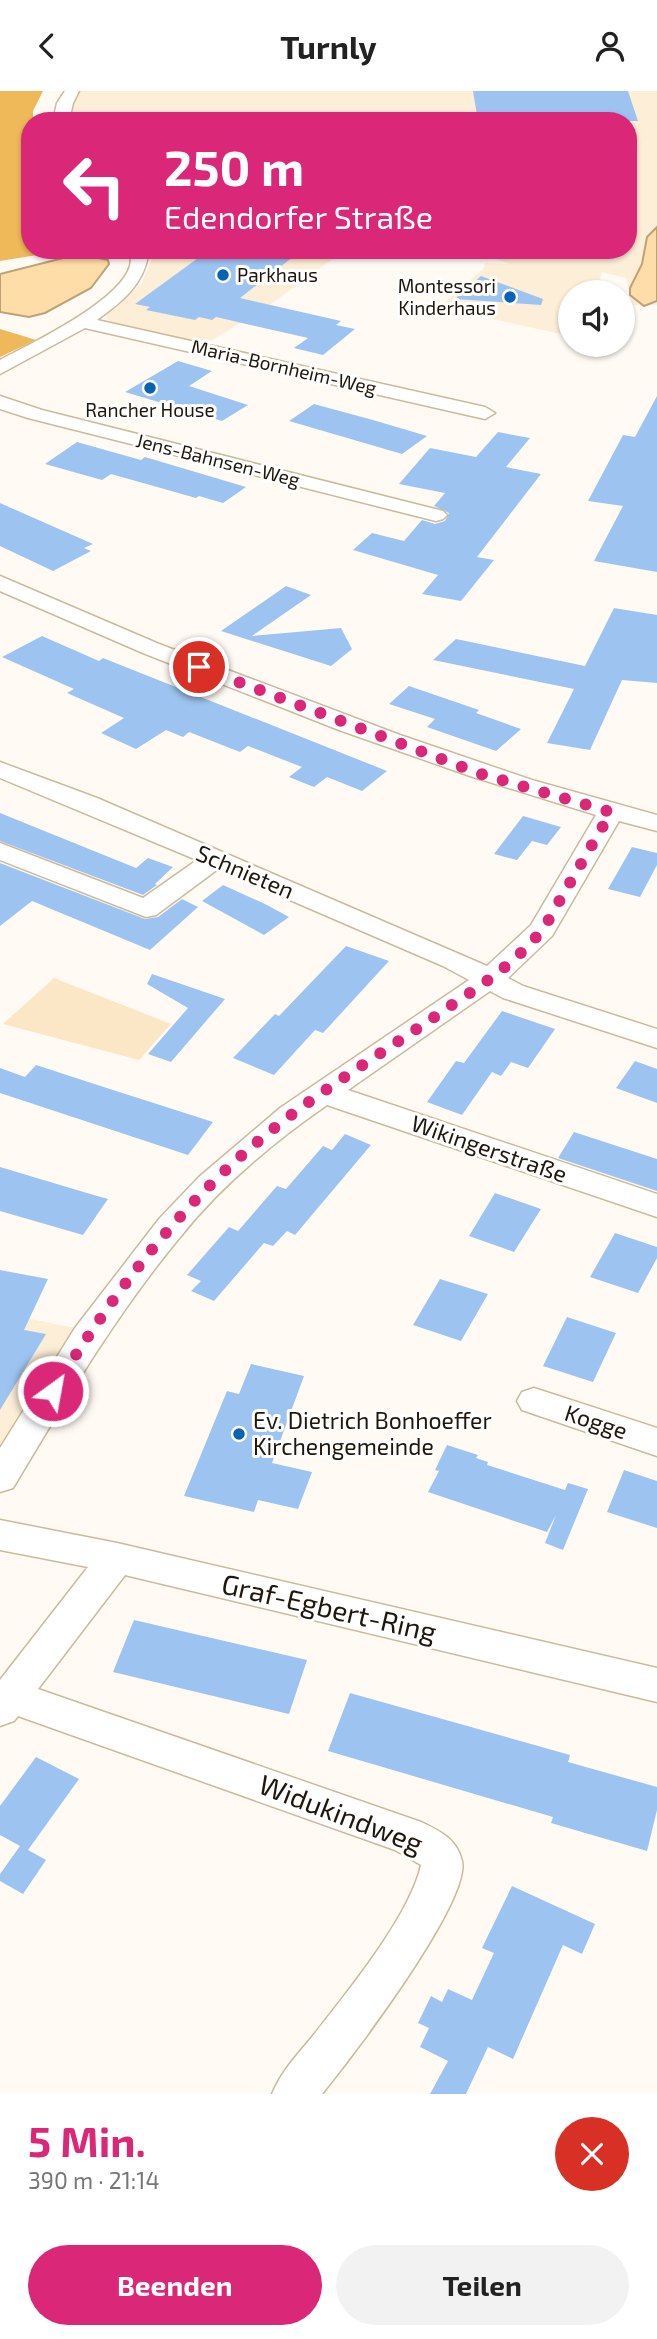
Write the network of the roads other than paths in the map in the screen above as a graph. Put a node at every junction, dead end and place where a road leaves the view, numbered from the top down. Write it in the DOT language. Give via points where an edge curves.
graph roads {
  1 [pos="72,91"];
  2 [pos="63,112"];
  3 [pos="141,259"];
  4 [pos="82,322"];
  5 [pos="0,368"];
  6 [pos="0,402"];
  7 [pos="485,413"];
  8 [pos="436,515"];
  9 [pos="0,583"];
  10 [pos="0,769"];
  11 [pos="611,812"];
  12 [pos="657,823"];
  13 [pos="0,851"];
  14 [pos="215,859"];
  15 [pos="489,979"];
  16 [pos="657,1039"];
  17 [pos="321,1092"];
  18 [pos="657,1206"];
  19 [pos="534,1401"];
  20 [pos="657,1442"];
  21 [pos="0,1478"];
  22 [pos="0,1535"];
  23 [pos="117,1558"];
  24 [pos="657,1685"];
  25 [pos="5,1703"];
  26 [pos="294,2094"];
  1 -- 2 [label="street"];
  3 -- 4 [label="street" via="135,277 121,293"];
  4 -- 5 [label="street"];
  4 -- 7 [label="street, Maria-Bornheim-Weg"];
  6 -- 8 [label="street, Jens-Bahnsen-Weg"];
  9 -- 11 [label="street" via="148,648 453,764"];
  10 -- 14 [label="street, Schnieten"];
  11 -- 12 [label="street"];
  11 -- 15 [label="street" via="542,930"];
  13 -- 14 [label="street" via="146,909"];
  14 -- 15 [label="street, Schnieten"];
  15 -- 16 [label="street, Schnieten" via="513,992"];
  15 -- 17 [label="street"];
  17 -- 18 [label="street, Wikingerstraße"];
  17 -- 21 [label="street" via="250,1148 162,1237 86,1337"];
  19 -- 20 [label="street, Kogge"];
  22 -- 23 [label="street, Graf-Egbert-Ring"];
  23 -- 24 [label="street, Graf-Egbert-Ring"];
  23 -- 25 [label="street"];
  25 -- 26 [label="street, Widukindweg" via="407,1835 437,1852 442,1877 424,1912 345,2030"];
}
